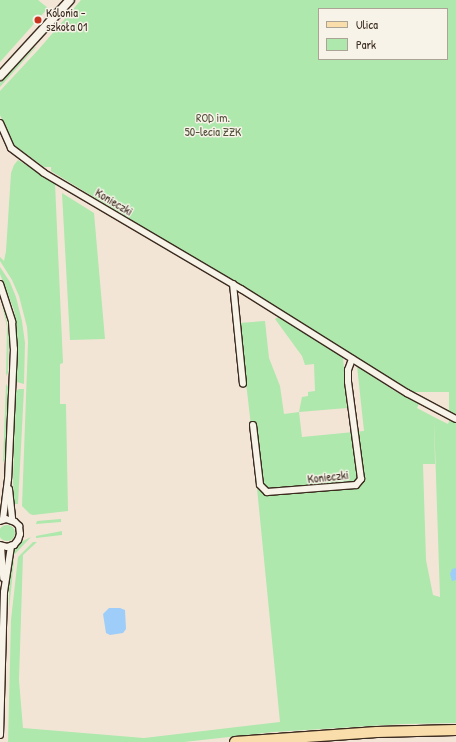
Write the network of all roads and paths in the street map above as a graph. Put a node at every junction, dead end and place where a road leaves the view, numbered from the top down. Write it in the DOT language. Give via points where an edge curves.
graph roads {
  1 [pos="70,0"];
  2 [pos="0,76"];
  3 [pos="0,122"];
  4 [pos="0,284"];
  5 [pos="233,284"];
  6 [pos="352,359"];
  7 [pos="243,384"];
  8 [pos="456,419"];
  9 [pos="253,425"];
  10 [pos="8,479"];
  11 [pos="1,520"];
  12 [pos="12,520"];
  13 [pos="0,546"];
  14 [pos="11,546"];
  15 [pos="4,592"];
  16 [pos="456,730"];
  17 [pos="0,735"];
  18 [pos="235,742"];
  1 -- 2 [label="street"];
  3 -- 5 [label="street, Konieczki" via="10,148 26,161"];
  4 -- 10 [label="street" via="9,307 14,335"];
  5 -- 6 [label="street, Konieczki"];
  5 -- 7 [label="street"];
  6 -- 8 [label="street, Konieczki"];
  6 -- 9 [label="street, Konieczki" via="348,370 348,382 361,479 356,485 267,492 260,485"];
  10 -- 11 [label="street"];
  10 -- 12 [label="street"];
  11 -- 12 [label="street"];
  12 -- 14 [label="street" via="19,526 20,534 16,543"];
  13 -- 14 [label="street"];
  13 -- 15 [label="street"];
  14 -- 15 [label="street"];
  15 -- 17 [label="street"];
  16 -- 18 [label="main road" via="362,733"];
}
